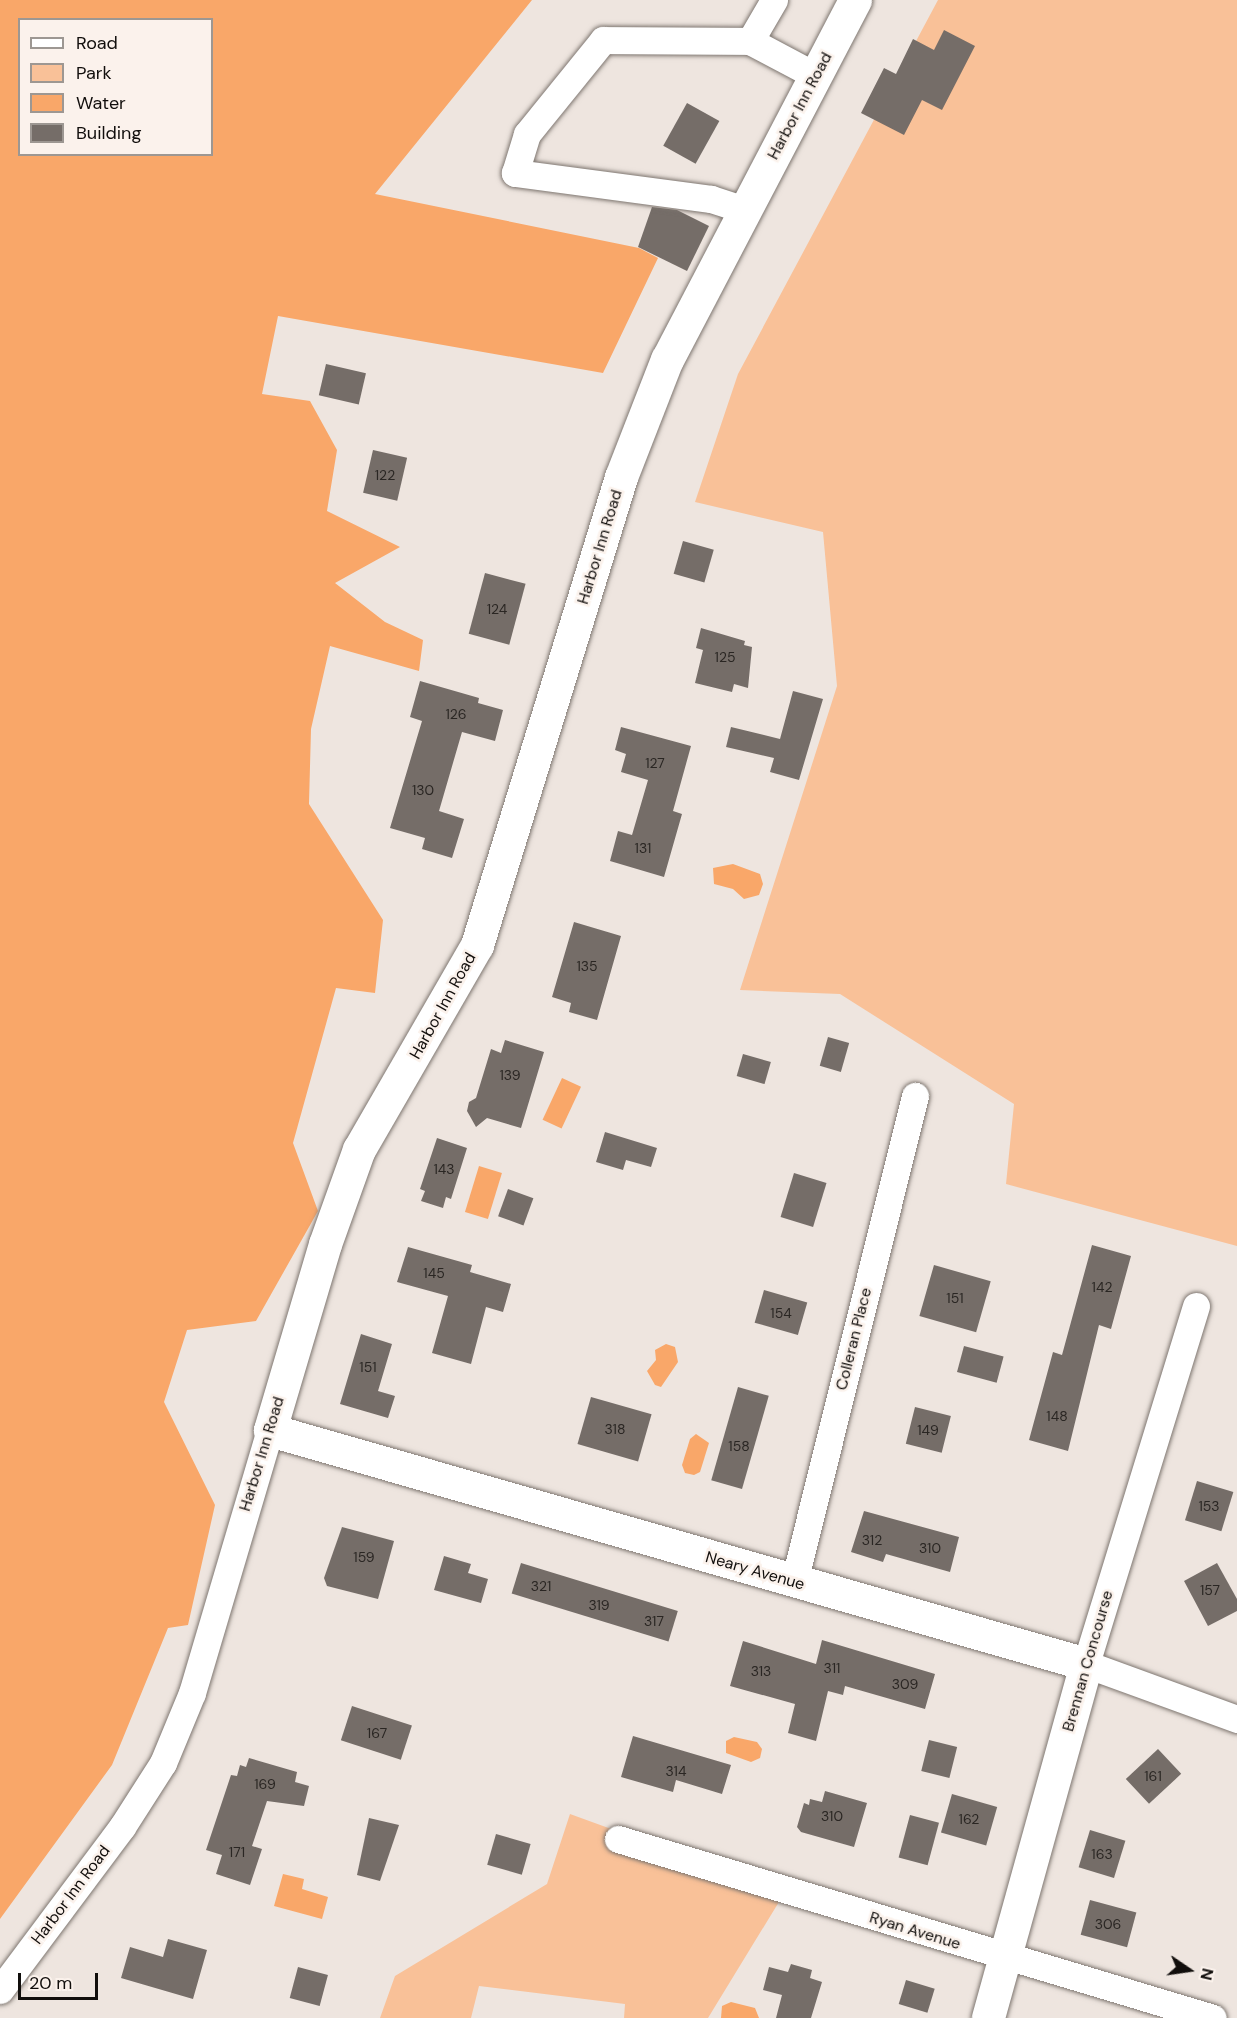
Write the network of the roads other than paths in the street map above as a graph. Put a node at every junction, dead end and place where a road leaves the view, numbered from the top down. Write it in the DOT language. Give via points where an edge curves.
graph roads {
  1 [pos="774,0"];
  2 [pos="855,0"];
  3 [pos="750,41"];
  4 [pos="816,76"];
  5 [pos="745,210"];
  6 [pos="915,1096"];
  7 [pos="1196,1306"];
  8 [pos="270,1430"];
  9 [pos="794,1582"];
  10 [pos="1086,1665"];
  11 [pos="1237,1719"];
  12 [pos="618,1839"];
  13 [pos="1005,1959"];
  14 [pos="0,1990"];
  15 [pos="988,2018"];
  16 [pos="1213,2018"];
  1 -- 3 [label="street"];
  2 -- 4 [label="main road, Harbor Inn Road"];
  3 -- 4 [label="street"];
  3 -- 5 [label="street" via="603,40 527,134 515,173 711,199"];
  4 -- 5 [label="main road, Harbor Inn Road"];
  5 -- 8 [label="main road, Harbor Inn Road" via="666,359 621,477 477,945 359,1149 325,1244"];
  6 -- 9 [label="street, Colleran Place"];
  7 -- 10 [label="street, Brennan Concourse"];
  8 -- 9 [label="main road, Neary Avenue"];
  8 -- 14 [label="street, Harbor Inn Road" via="192,1693 163,1763 122,1827"];
  9 -- 10 [label="main road, Neary Avenue"];
  10 -- 11 [label="street, Neary Avenue"];
  10 -- 13 [label="main road, Brennan Concourse"];
  12 -- 13 [label="street, Ryan Avenue"];
  13 -- 15 [label="main road, Brennan Concourse"];
  13 -- 16 [label="street, Ryan Avenue"];
}
